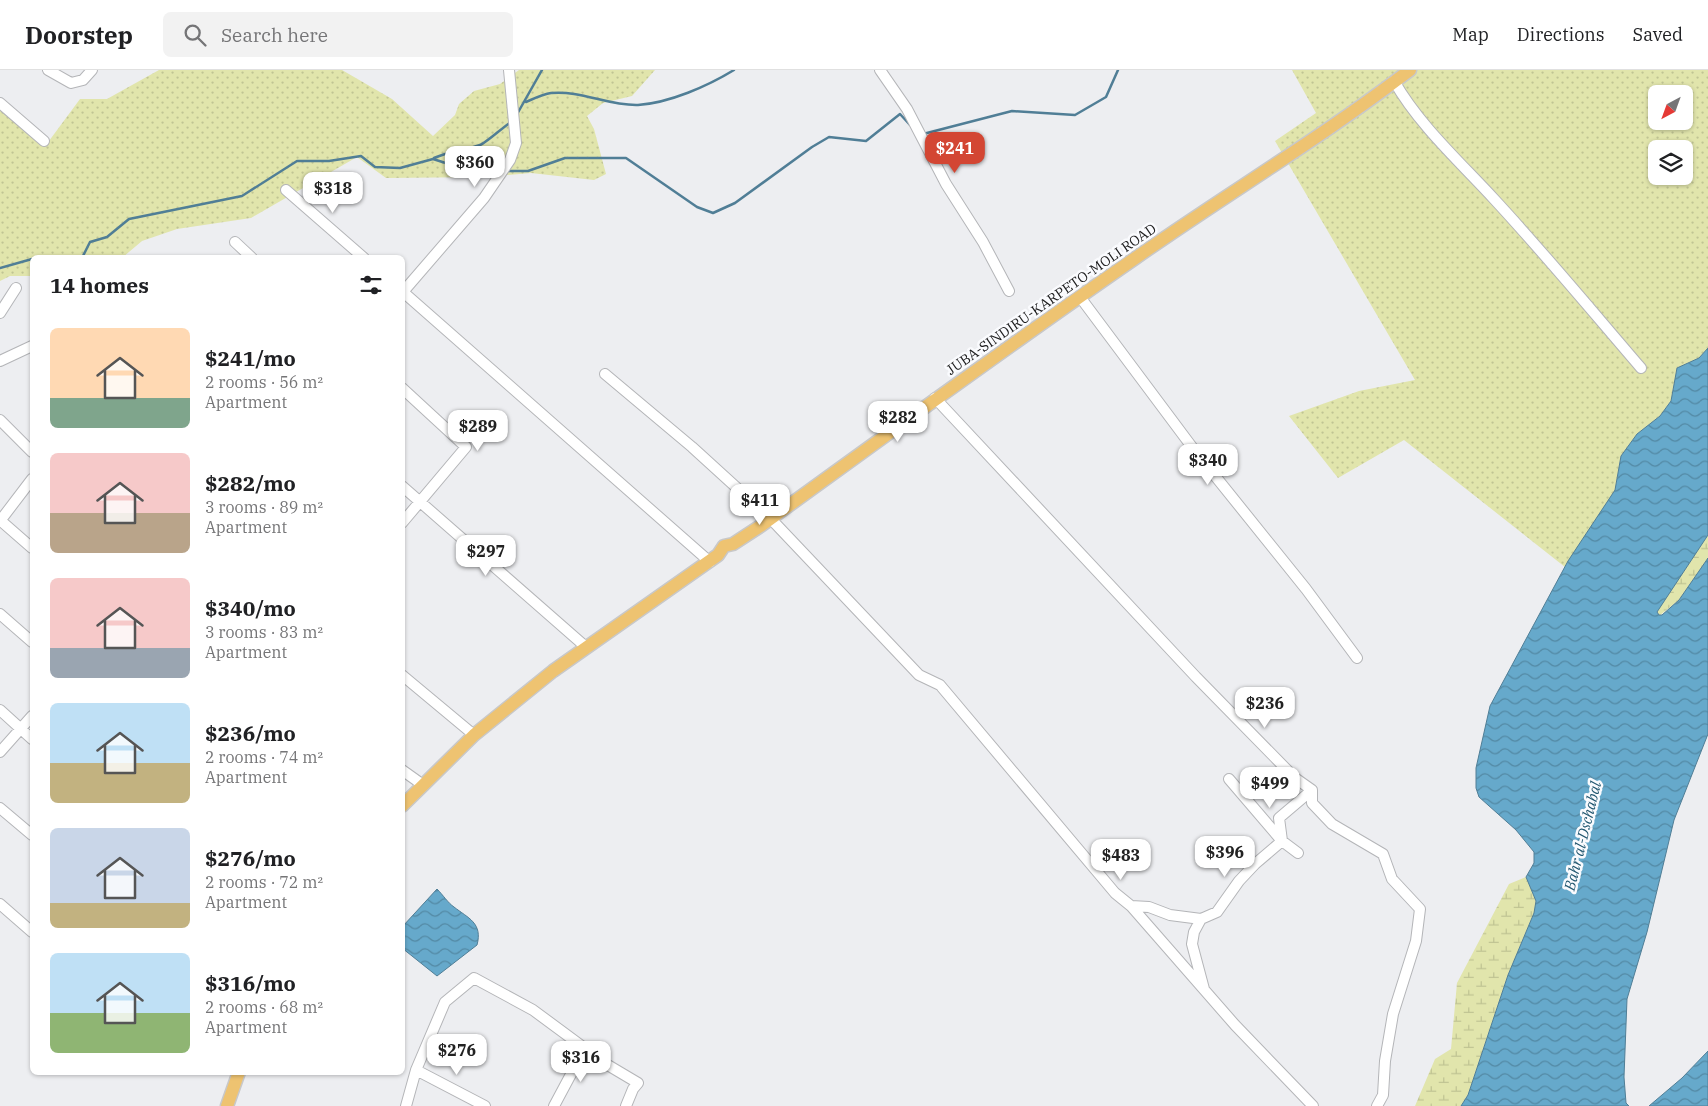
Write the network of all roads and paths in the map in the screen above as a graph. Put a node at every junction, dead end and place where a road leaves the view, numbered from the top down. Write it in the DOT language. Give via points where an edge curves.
graph roads {
  1 [pos="48,70"];
  2 [pos="92,70"];
  3 [pos="509,70"];
  4 [pos="880,70"];
  5 [pos="1410,70"];
  6 [pos="1394,76"];
  7 [pos="0,102"];
  8 [pos="44,141"];
  9 [pos="286,190"];
  10 [pos="235,242"];
  11 [pos="249,255"];
  12 [pos="361,255"];
  13 [pos="16,288"];
  14 [pos="405,290"];
  15 [pos="1009,291"];
  16 [pos="405,294"];
  17 [pos="1080,297"];
  18 [pos="0,313"];
  19 [pos="30,347"];
  20 [pos="0,361"];
  21 [pos="1641,368"];
  22 [pos="605,374"];
  23 [pos="405,391"];
  24 [pos="935,398"];
  25 [pos="0,420"];
  26 [pos="30,450"];
  27 [pos="30,482"];
  28 [pos="405,488"];
  29 [pos="420,501"];
  30 [pos="405,519"];
  31 [pos="771,519"];
  32 [pos="0,520"];
  33 [pos="30,546"];
  34 [pos="710,562"];
  35 [pos="0,614"];
  36 [pos="30,640"];
  37 [pos="587,648"];
  38 [pos="1357,658"];
  39 [pos="405,678"];
  40 [pos="0,710"];
  41 [pos="30,718"];
  42 [pos="21,729"];
  43 [pos="474,735"];
  44 [pos="30,737"];
  45 [pos="0,752"];
  46 [pos="405,772"];
  47 [pos="1228,779"];
  48 [pos="422,785"];
  49 [pos="1312,790"];
  50 [pos="405,803"];
  51 [pos="0,808"];
  52 [pos="30,834"];
  53 [pos="1282,841"];
  54 [pos="1298,853"];
  55 [pos="0,904"];
  56 [pos="1131,906"];
  57 [pos="1202,919"];
  58 [pos="30,930"];
  59 [pos="1204,989"];
  60 [pos="585,1048"];
  61 [pos="416,1070"];
  62 [pos="238,1075"];
  63 [pos="227,1106"];
  64 [pos="406,1106"];
  65 [pos="485,1106"];
  66 [pos="554,1106"];
  67 [pos="626,1106"];
  68 [pos="1313,1106"];
  69 [pos="1377,1106"];
  1 -- 2 [label="street" via="71,83 83,80"];
  3 -- 14 [label="street" via="516,143 510,160 484,198"];
  4 -- 15 [label="street" via="907,109"];
  5 -- 6 [label="main road, JUBA-SINDIRU-KARPETO-MOLI ROAD"];
  6 -- 17 [label="main road, JUBA-SINDIRU-KARPETO-MOLI ROAD" via="1284,160"];
  6 -- 21 [label="street" via="1403,97 1419,116"];
  7 -- 8 [label="street"];
  9 -- 12 [label="street"];
  10 -- 11 [label="street"];
  13 -- 18 [label="street"];
  16 -- 34 [label="street"];
  17 -- 24 [label="main road, JUBA-SINDIRU-KARPETO-MOLI ROAD"];
  17 -- 38 [label="street" via="1195,451"];
  19 -- 20 [label="street"];
  22 -- 31 [label="street"];
  23 -- 29 [label="street" via="466,447"];
  24 -- 31 [label="main road, JUBA-SINDIRU-KARPETO-MOLI ROAD"];
  24 -- 49 [label="street" via="1196,677 1295,778"];
  25 -- 26 [label="street"];
  27 -- 32 [label="street"];
  28 -- 29 [label="street"];
  29 -- 30 [label="street"];
  29 -- 37 [label="street"];
  31 -- 34 [label="main road, JUBA-SINDIRU-KARPETO-MOLI ROAD" via="733,544 724,546"];
  31 -- 56 [label="street" via="919,675 940,685 1115,893"];
  32 -- 33 [label="street"];
  34 -- 37 [label="main road, JUBA-SINDIRU-KARPETO-MOLI ROAD"];
  35 -- 36 [label="street"];
  37 -- 43 [label="main road, JUBA-SINDIRU-KARPETO-MOLI ROAD"];
  39 -- 43 [label="street"];
  40 -- 42 [label="street"];
  41 -- 42 [label="street"];
  42 -- 44 [label="street"];
  42 -- 45 [label="street"];
  43 -- 48 [label="main road, JUBA-SINDIRU-KARPETO-MOLI ROAD"];
  46 -- 48 [label="street"];
  47 -- 53 [label="street"];
  48 -- 50 [label="main road, JUBA-SINDIRU-KARPETO-MOLI ROAD"];
  49 -- 53 [label="street" via="1279,818"];
  49 -- 69 [label="street" via="1312,803 1324,817 1384,854 1392,880 1420,909 1416,941 1393,1014 1384,1061 1383,1095"];
  51 -- 52 [label="street"];
  53 -- 54 [label="street"];
  53 -- 57 [label="street" via="1238,881 1217,912"];
  55 -- 58 [label="street"];
  56 -- 57 [label="street" via="1149,907 1170,916"];
  56 -- 59 [label="street"];
  57 -- 59 [label="street" via="1194,932 1192,944"];
  59 -- 68 [label="street"];
  60 -- 61 [label="street" via="533,1010 474,978 445,1002"];
  60 -- 66 [label="street"];
  60 -- 67 [label="street" via="638,1083"];
  61 -- 64 [label="street"];
  61 -- 65 [label="street"];
  62 -- 63 [label="main road"];
}
